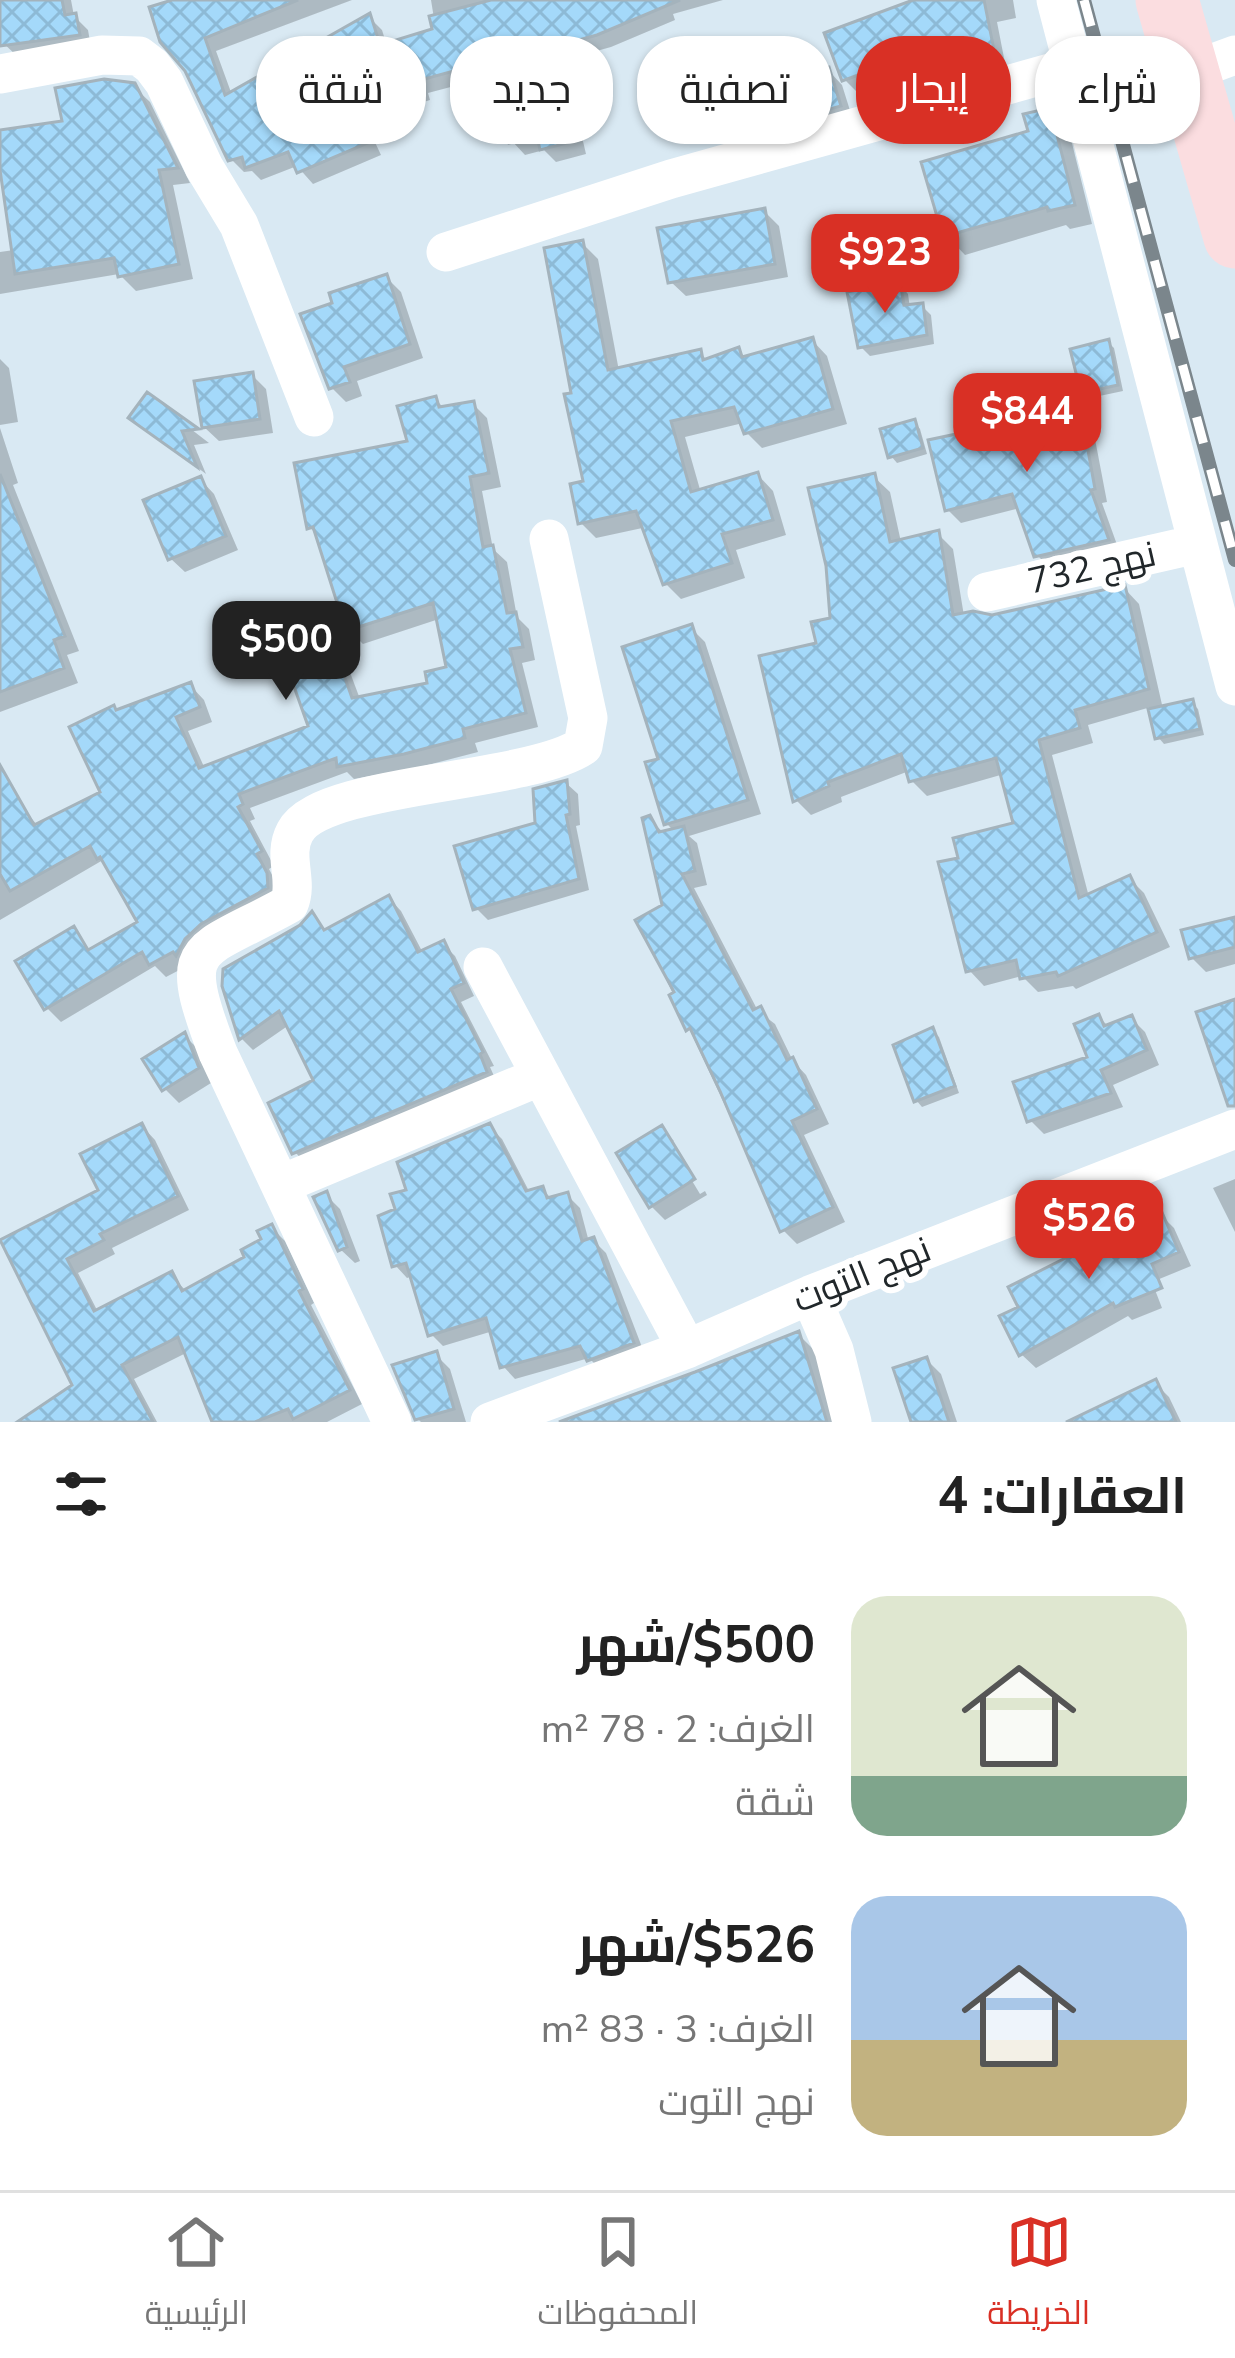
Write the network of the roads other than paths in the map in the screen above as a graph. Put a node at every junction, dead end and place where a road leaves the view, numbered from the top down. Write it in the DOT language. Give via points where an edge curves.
graph roads {
  1 [pos="1056,0"];
  2 [pos="1166,0"];
  3 [pos="1066,36"];
  4 [pos="1210,64"];
  5 [pos="0,74"];
  6 [pos="1035,77"];
  7 [pos="1095,144"];
  8 [pos="1235,237"];
  9 [pos="446,251"];
  10 [pos="314,417"];
  11 [pos="550,539"];
  12 [pos="1197,544"];
  13 [pos="987,592"];
  14 [pos="1235,686"];
  15 [pos="483,967"];
  16 [pos="541,1076"];
  17 [pos="1235,1129"];
  18 [pos="282,1184"];
  19 [pos="810,1295"];
  20 [pos="687,1348"];
  21 [pos="512,1419"];
  22 [pos="392,1422"];
  23 [pos="852,1422"];
  1 -- 3 [label="street"];
  2 -- 4 [label="main road"];
  4 -- 8 [label="main road"];
  5 -- 10 [label="street" via="102,55 139,56 152,66 238,225"];
  6 -- 9 [label="street" via="671,178"];
  7 -- 12 [label="street"];
  11 -- 18 [label="street" via="588,718 584,746 307,816 289,850 290,904 222,938 197,961 198,1000 218,1053"];
  12 -- 13 [label="street, نهج 732"];
  12 -- 14 [label="street"];
  15 -- 16 [label="street"];
  16 -- 18 [label="street"];
  16 -- 20 [label="street"];
  17 -- 19 [label="street, نهج التوت"];
  18 -- 22 [label="street"];
  19 -- 20 [label="street, نهج التوت"];
  19 -- 23 [label="street"];
  20 -- 21 [label="street, نهج التوت"];
}
